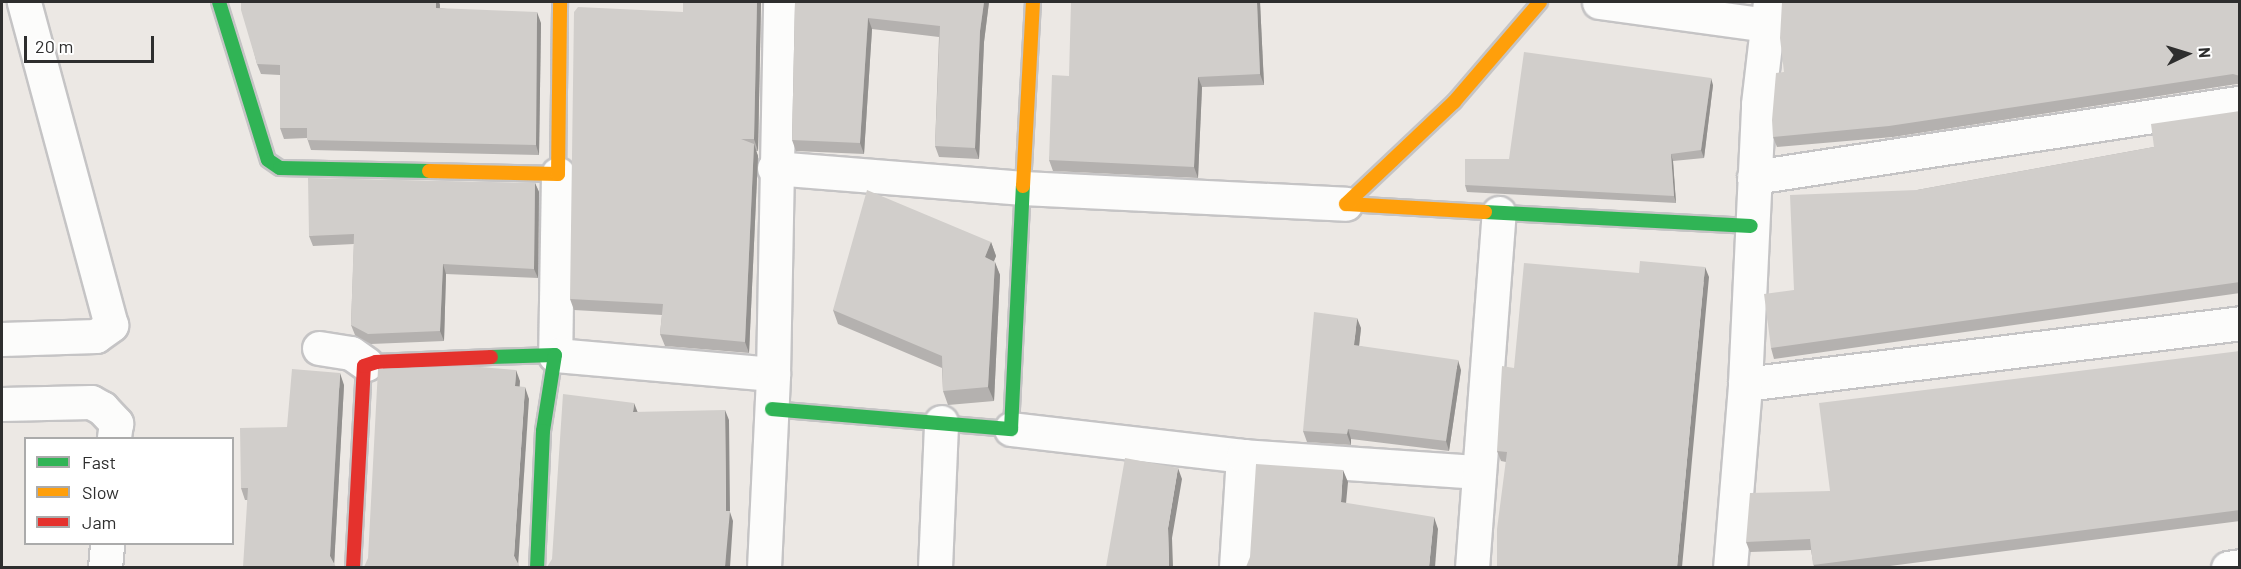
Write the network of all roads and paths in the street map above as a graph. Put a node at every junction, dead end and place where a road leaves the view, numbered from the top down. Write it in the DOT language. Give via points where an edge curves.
graph roads {
  1 [pos="24,2"];
  2 [pos="219,2"];
  3 [pos="560,2"];
  4 [pos="780,2"];
  5 [pos="1033,2"];
  6 [pos="1540,2"];
  7 [pos="1599,2"];
  8 [pos="1769,13"];
  9 [pos="2240,103"];
  10 [pos="774,168"];
  11 [pos="558,174"];
  12 [pos="1755,177"];
  13 [pos="1023,188"];
  14 [pos="1346,204"];
  15 [pos="1499,213"];
  16 [pos="1751,226"];
  17 [pos="2240,322"];
  18 [pos="2,339"];
  19 [pos="319,348"];
  20 [pos="555,355"];
  21 [pos="367,364"];
  22 [pos="773,375"];
  23 [pos="1745,384"];
  24 [pos="2,404"];
  25 [pos="772,409"];
  26 [pos="941,422"];
  27 [pos="1011,429"];
  28 [pos="114,437"];
  29 [pos="1243,456"];
  30 [pos="1477,472"];
  31 [pos="107,545"];
  32 [pos="2240,566"];
  33 [pos="105,567"];
  34 [pos="353,567"];
  35 [pos="537,567"];
  36 [pos="764,567"];
  37 [pos="935,567"];
  38 [pos="1236,567"];
  39 [pos="1472,567"];
  40 [pos="1730,567"];
  41 [pos="2228,567"];
  1 -- 18 [label="street" via="111,325 96,336"];
  2 -- 11 [label="street" via="268,160 280,168"];
  3 -- 11 [label="street"];
  4 -- 10 [label="street"];
  5 -- 13 [label="street"];
  6 -- 14 [label="street" via="1454,102"];
  7 -- 8 [label="street"];
  8 -- 12 [label="street"];
  9 -- 12 [label="street"];
  10 -- 13 [label="street"];
  10 -- 22 [label="street"];
  11 -- 20 [label="street"];
  12 -- 16 [label="street"];
  13 -- 14 [label="street"];
  13 -- 27 [label="street"];
  14 -- 15 [label="street"];
  15 -- 16 [label="street"];
  15 -- 30 [label="street"];
  16 -- 23 [label="street"];
  17 -- 23 [label="street"];
  19 -- 21 [label="street" via="351,353"];
  20 -- 21 [label="street"];
  20 -- 22 [label="street"];
  20 -- 35 [label="street" via="543,431"];
  21 -- 34 [label="street" via="361,371"];
  22 -- 25 [label="street"];
  23 -- 40 [label="street"];
  24 -- 28 [label="street" via="91,402 116,423"];
  25 -- 26 [label="street"];
  25 -- 36 [label="street"];
  26 -- 27 [label="street"];
  26 -- 37 [label="street"];
  27 -- 29 [label="street"];
  29 -- 30 [label="street"];
  29 -- 38 [label="street"];
  30 -- 39 [label="street"];
  31 -- 33 [label="street"];
  32 -- 41 [label="street"];
}
